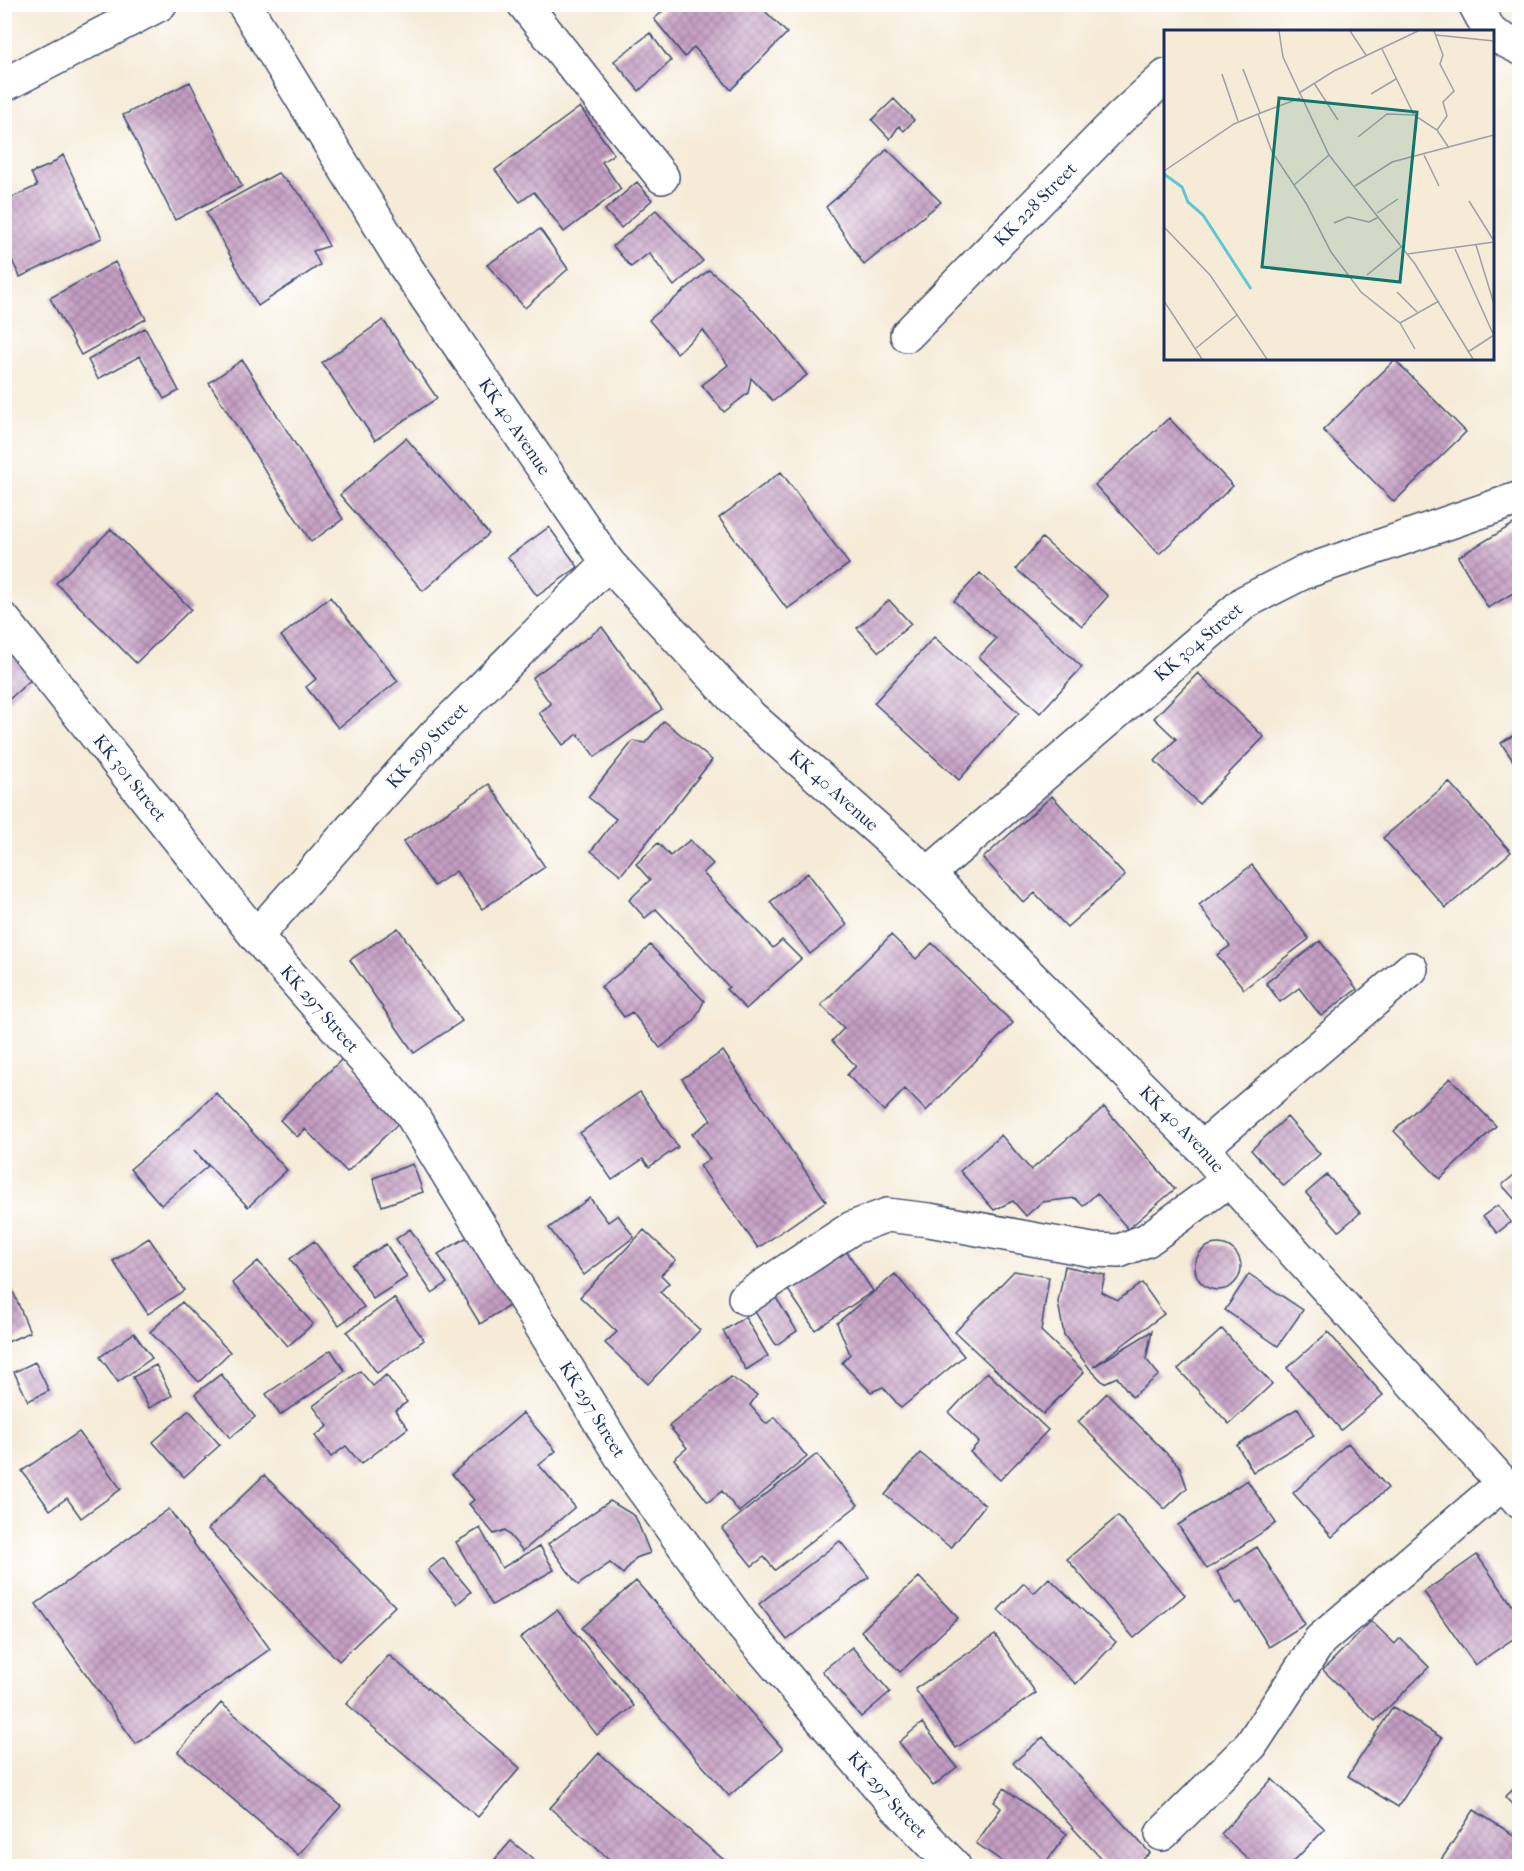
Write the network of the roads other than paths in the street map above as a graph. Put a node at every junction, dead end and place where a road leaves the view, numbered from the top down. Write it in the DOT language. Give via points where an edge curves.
graph roads {
  1 [pos="160,4"];
  2 [pos="244,4"];
  3 [pos="524,4"];
  4 [pos="1475,4"];
  5 [pos="1489,30"];
  6 [pos="1494,35"];
  7 [pos="1520,48"];
  8 [pos="1164,78"];
  9 [pos="4,85"];
  10 [pos="662,177"];
  11 [pos="907,335"];
  12 [pos="1520,498"];
  13 [pos="608,563"];
  14 [pos="4,620"];
  15 [pos="928,873"];
  16 [pos="256,936"];
  17 [pos="1411,969"];
  18 [pos="1202,1148"];
  19 [pos="1229,1180"];
  20 [pos="745,1298"];
  21 [pos="1511,1493"];
  22 [pos="1162,1834"];
  23 [pos="954,1866"];
  1 -- 9 [label="street"];
  2 -- 13 [label="street, KK 40 Avenue" via="405,266"];
  3 -- 10 [label="street"];
  4 -- 5 [label="street"];
  6 -- 7 [label="street"];
  8 -- 11 [label="street, KK 228 Street"];
  12 -- 15 [label="street, KK 304 Street" via="1302,573 1245,602"];
  13 -- 15 [label="street, KK 40 Avenue" via="750,716"];
  13 -- 16 [label="street, KK 299 Street" via="434,736"];
  14 -- 16 [label="street, KK 301 Street"];
  15 -- 18 [label="street, KK 40 Avenue"];
  16 -- 23 [label="street, KK 297 Street" via="410,1112 632,1474 742,1625 893,1803"];
  17 -- 18 [label="street"];
  18 -- 19 [label="street, KK 40 Avenue"];
  19 -- 20 [label="street" via="1147,1240 1119,1251 1092,1250 887,1215 852,1228"];
  19 -- 21 [label="street, KK 40 Avenue"];
  21 -- 22 [label="street" via="1320,1640 1251,1745"];
}
